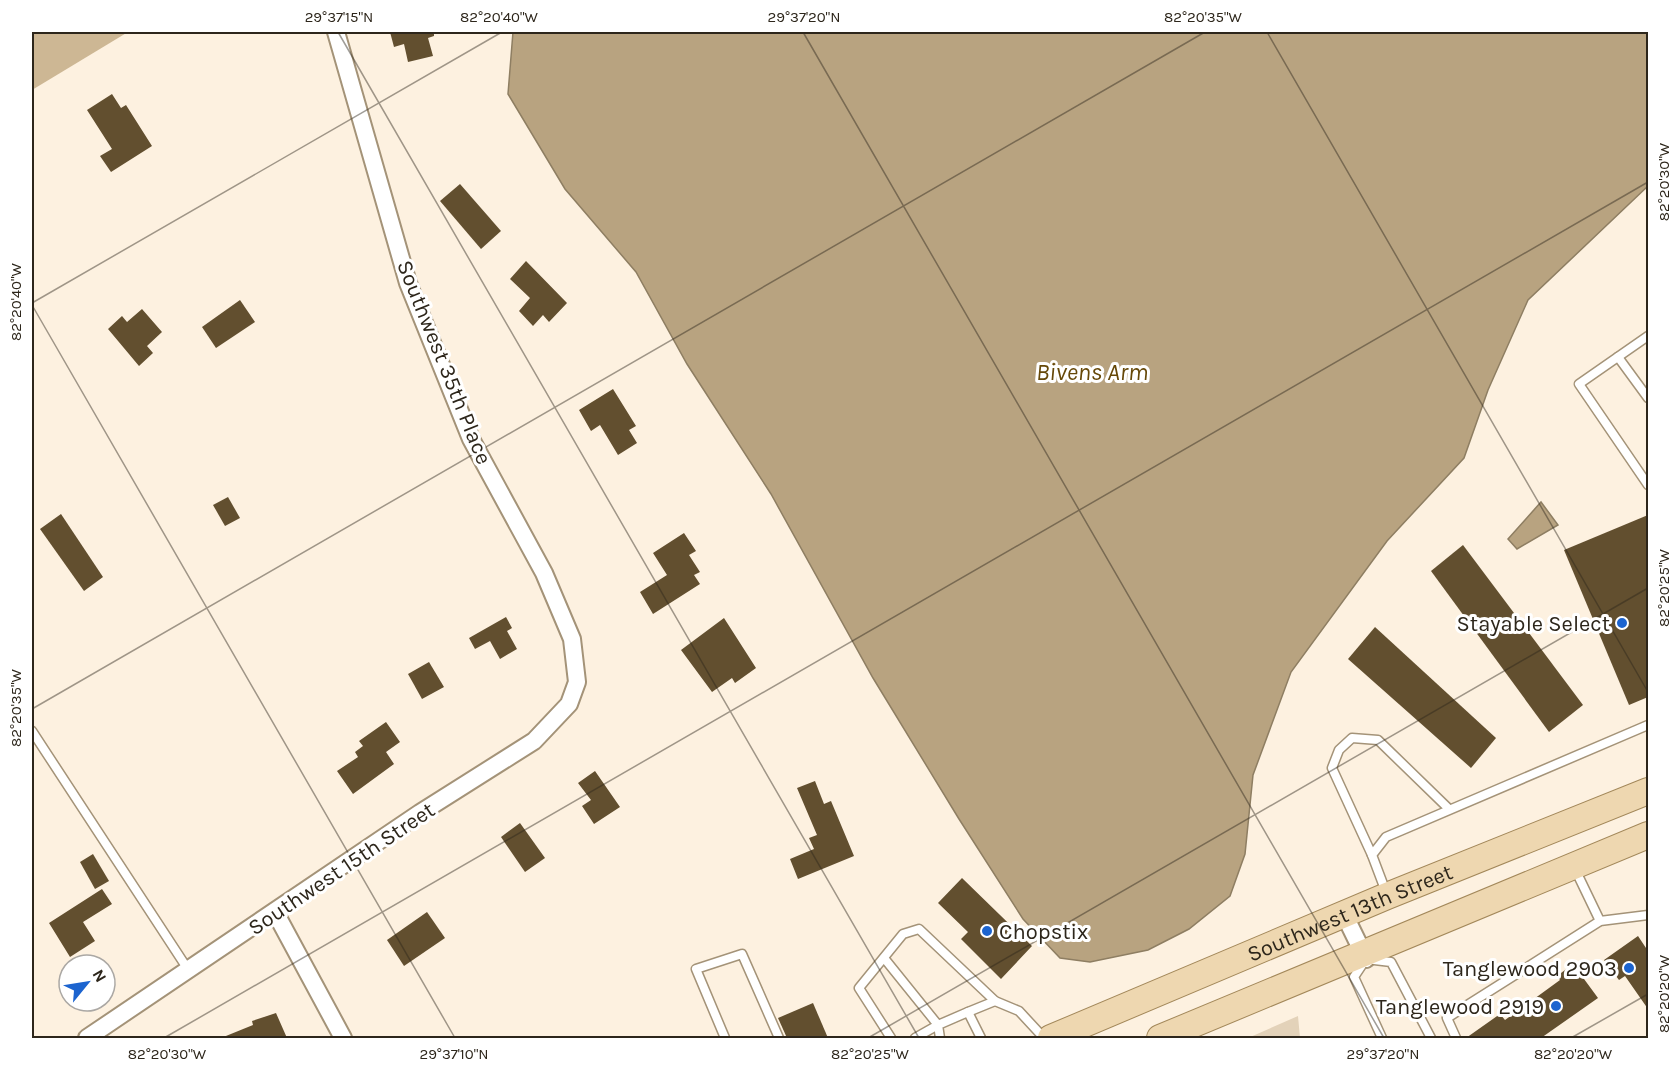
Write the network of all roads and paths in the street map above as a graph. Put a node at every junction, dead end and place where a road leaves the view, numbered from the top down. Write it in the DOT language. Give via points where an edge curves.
graph roads {
  1 [pos="336,32"];
  2 [pos="1648,336"];
  3 [pos="1618,357"];
  4 [pos="1648,398"];
  5 [pos="1648,485"];
  6 [pos="577,682"];
  7 [pos="1648,725"];
  8 [pos="32,731"];
  9 [pos="1648,791"];
  10 [pos="1449,809"];
  11 [pos="1648,835"];
  12 [pos="1372,855"];
  13 [pos="1573,866"];
  14 [pos="1387,896"];
  15 [pos="275,912"];
  16 [pos="1648,915"];
  17 [pos="1345,916"];
  18 [pos="1600,921"];
  19 [pos="1365,956"];
  20 [pos="884,958"];
  21 [pos="190,971"];
  22 [pos="995,1001"];
  23 [pos="968,1012"];
  24 [pos="938,1025"];
  25 [pos="87,1038"];
  26 [pos="343,1038"];
  27 [pos="725,1038"];
  28 [pos="779,1038"];
  29 [pos="891,1038"];
  30 [pos="915,1038"];
  31 [pos="940,1038"];
  32 [pos="981,1038"];
  33 [pos="1044,1038"];
  34 [pos="1051,1038"];
  35 [pos="1160,1038"];
  36 [pos="1382,1038"];
  37 [pos="1431,1038"];
  38 [pos="1456,1038"];
  1 -- 6 [label="street, Southwest 35th Place" via="408,282 471,439 548,584 572,639"];
  2 -- 3 [label="lane"];
  3 -- 4 [label="lane"];
  3 -- 5 [label="lane" via="1579,384"];
  6 -- 15 [label="street, Southwest 15th Street" via="569,704 534,741"];
  7 -- 10 [label="lane"];
  8 -- 21 [label="lane"];
  9 -- 14 [label="main road, Southwest 13th Street"];
  10 -- 12 [label="lane" via="1386,837"];
  10 -- 12 [label="lane" via="1378,740 1352,738 1339,750 1332,768"];
  11 -- 13 [label="main road, Southwest 13th Street"];
  12 -- 14 [label="lane"];
  13 -- 18 [label="lane"];
  13 -- 19 [label="main road, Southwest 13th Street"];
  14 -- 17 [label="main road, Southwest 13th Street"];
  15 -- 21 [label="street, Southwest 15th Street"];
  15 -- 26 [label="street"];
  16 -- 18 [label="lane"];
  17 -- 19 [label="street"];
  17 -- 34 [label="main road, Southwest 13th Street"];
  18 -- 38 [label="lane" via="1447,1018"];
  19 -- 35 [label="main road, Southwest 13th Street"];
  19 -- 36 [label="lane" via="1354,977"];
  19 -- 37 [label="lane" via="1391,962"];
  20 -- 22 [label="lane" via="903,934 919,929"];
  20 -- 24 [label="lane"];
  20 -- 29 [label="lane" via="859,988"];
  21 -- 25 [label="street, Southwest 15th Street"];
  22 -- 23 [label="lane"];
  22 -- 33 [label="lane" via="1019,1011"];
  23 -- 24 [label="lane"];
  23 -- 32 [label="lane"];
  24 -- 30 [label="lane"];
  24 -- 31 [label="lane"];
  27 -- 28 [label="lane" via="696,969 742,954"];
}
